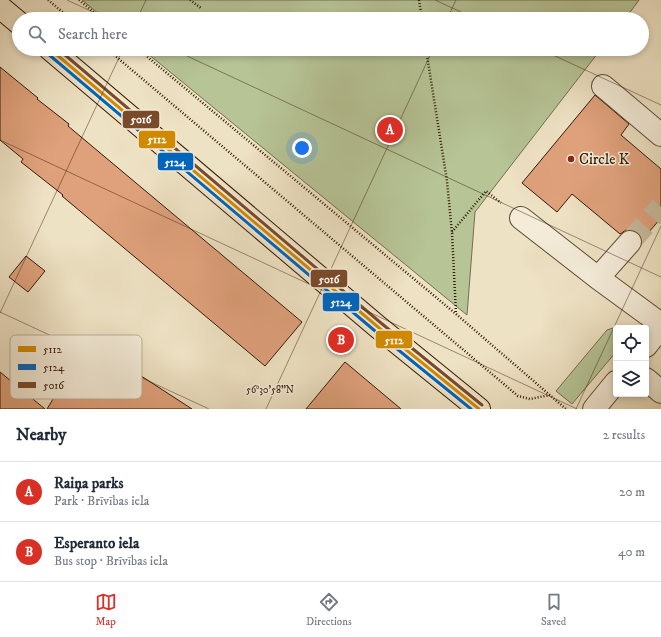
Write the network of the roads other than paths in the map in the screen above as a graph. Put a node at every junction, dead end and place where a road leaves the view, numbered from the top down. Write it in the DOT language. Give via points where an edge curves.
graph roads {
  1 [pos="0,7"];
  2 [pos="12,17"];
  3 [pos="58,56"];
  4 [pos="603,86"];
  5 [pos="661,135"];
  6 [pos="521,218"];
  7 [pos="630,242"];
  8 [pos="598,278"];
  9 [pos="661,324"];
  10 [pos="661,327"];
  11 [pos="649,342"];
  12 [pos="649,382"];
  13 [pos="613,386"];
  14 [pos="661,392"];
  15 [pos="479,409"];
  16 [pos="594,409"];
  1 -- 2 [label="main road"];
  3 -- 15 [label="main road" via="378,328"];
  4 -- 5 [label="street"];
  6 -- 8 [label="street"];
  7 -- 8 [label="street"];
  8 -- 9 [label="street"];
  10 -- 11 [label="street"];
  12 -- 14 [label="street"];
  13 -- 16 [label="street"];
}
